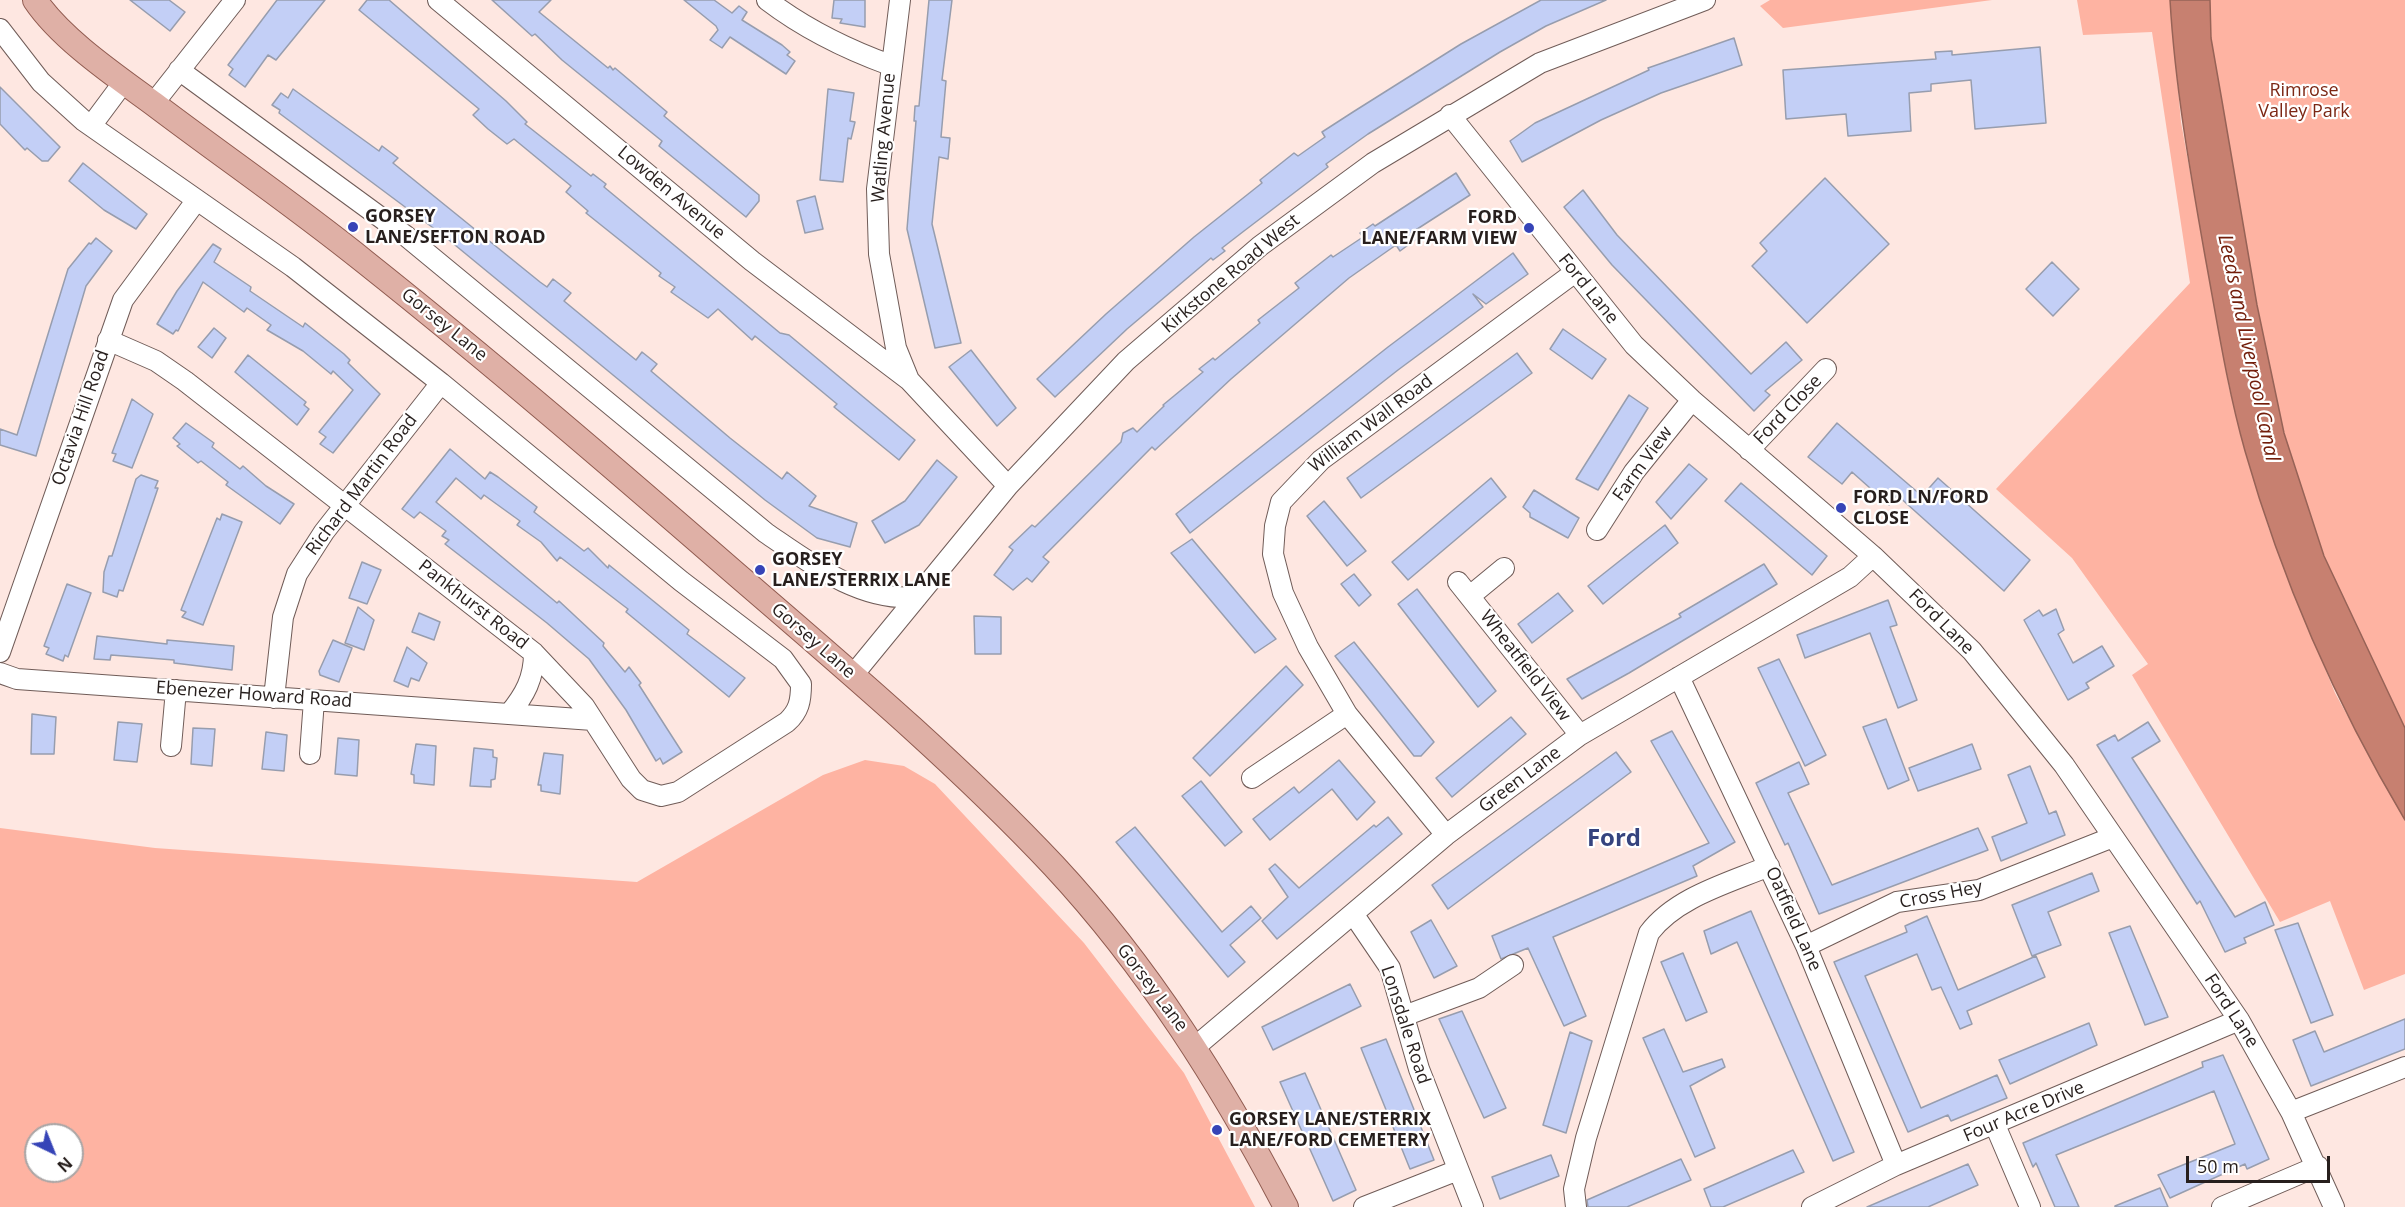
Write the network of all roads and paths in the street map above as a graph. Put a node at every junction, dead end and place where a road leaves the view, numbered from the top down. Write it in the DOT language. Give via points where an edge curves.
graph roads {
  1 [pos="35,0"];
  2 [pos="235,0"];
  3 [pos="438,0"];
  4 [pos="767,0"];
  5 [pos="900,0"];
  6 [pos="1706,0"];
  7 [pos="0,29"];
  8 [pos="891,65"];
  9 [pos="179,70"];
  10 [pos="123,82"];
  11 [pos="153,104"];
  12 [pos="1450,115"];
  13 [pos="91,126"];
  14 [pos="196,201"];
  15 [pos="1574,273"];
  16 [pos="108,340"];
  17 [pos="1826,369"];
  18 [pos="909,380"];
  19 [pos="441,383"];
  20 [pos="1692,400"];
  21 [pos="1749,450"];
  22 [pos="1008,486"];
  23 [pos="346,506"];
  24 [pos="1597,530"];
  25 [pos="1873,556"];
  26 [pos="1504,568"];
  27 [pos="917,597"];
  28 [pos="0,652"];
  29 [pos="534,653"];
  30 [pos="0,673"];
  31 [pos="853,675"];
  32 [pos="1679,677"];
  33 [pos="176,690"];
  34 [pos="801,696"];
  35 [pos="274,698"];
  36 [pos="314,699"];
  37 [pos="509,714"];
  38 [pos="1347,714"];
  39 [pos="593,720"];
  40 [pos="1580,735"];
  41 [pos="171,746"];
  42 [pos="310,754"];
  43 [pos="1252,778"];
  44 [pos="1446,835"];
  45 [pos="2113,837"];
  46 [pos="1770,866"];
  47 [pos="1354,915"];
  48 [pos="1806,946"];
  49 [pos="1513,965"];
  50 [pos="1404,1016"];
  51 [pos="2239,1020"];
  52 [pos="1196,1047"];
  53 [pos="2405,1067"];
  54 [pos="2291,1112"];
  55 [pos="1995,1125"];
  56 [pos="1896,1165"];
  57 [pos="2318,1166"];
  58 [pos="1458,1170"];
  59 [pos="1286,1207"];
  60 [pos="1364,1207"];
  61 [pos="1473,1207"];
  62 [pos="1576,1207"];
  63 [pos="1812,1207"];
  64 [pos="2030,1207"];
  65 [pos="2222,1207"];
  66 [pos="2334,1207"];
  1 -- 10 [label="main road, Gorsey Lane" via="88,54"];
  2 -- 9 [label="street"];
  3 -- 18 [label="street, Lowden Avenue" via="752,261"];
  4 -- 8 [label="street" via="817,33"];
  5 -- 8 [label="street, Watling Avenue"];
  6 -- 12 [label="street, Kirkstone Road West" via="1540,63"];
  7 -- 13 [label="street, Gorsey Lane" via="41,82"];
  8 -- 18 [label="street, Watling Avenue" via="876,189 879,254 896,348"];
  9 -- 11 [label="street"];
  9 -- 27 [label="street" via="406,236 766,532 849,584 900,598"];
  10 -- 11 [label="main road, Gorsey Lane"];
  10 -- 13 [label="street"];
  11 -- 31 [label="main road, Gorsey Lane" via="310,218 526,392"];
  12 -- 15 [label="street, Ford Lane"];
  12 -- 22 [label="street, Kirkstone Road West" via="1373,162 1260,246 1126,361"];
  13 -- 14 [label="street, Gorsey Lane"];
  14 -- 16 [label="street, Octavia Hill Road" via="123,300"];
  14 -- 19 [label="street, Gorsey Lane" via="293,267"];
  15 -- 20 [label="street, Ford Lane" via="1634,345"];
  15 -- 38 [label="street, William Wall Road" via="1321,460 1281,502 1273,554 1283,593 1308,647"];
  16 -- 23 [label="street, Pankhurst Road" via="156,361"];
  16 -- 28 [label="street, Octavia Hill Road"];
  17 -- 21 [label="street, Ford Close"];
  18 -- 22 [label="street, Watling Avenue"];
  19 -- 23 [label="street, Richard Martin Road"];
  19 -- 34 [label="street, Gorsey Lane" via="681,581 783,659 798,676"];
  20 -- 21 [label="street, Ford Lane"];
  20 -- 24 [label="street, Farm View" via="1634,472"];
  21 -- 25 [label="street, Ford Lane"];
  22 -- 27 [label="street, Kirkstone Road West"];
  23 -- 29 [label="street, Pankhurst Road"];
  23 -- 35 [label="street, Richard Martin Road" via="308,554 289,595"];
  25 -- 32 [label="street, Green Lane" via="1850,577"];
  25 -- 45 [label="street, Ford Lane" via="1972,651 2064,765"];
  26 -- 40 [label="street, Wheatfield View" via="1464,589"];
  27 -- 31 [label="street, Kirkstone Road West"];
  29 -- 37 [label="street" via="528,688"];
  29 -- 39 [label="street, Pankhurst Road"];
  30 -- 33 [label="street, Ebenezer Howard Road" via="17,679"];
  31 -- 52 [label="main road, Gorsey Lane" via="956,767 1056,868 1113,936"];
  32 -- 40 [label="street, Green Lane"];
  32 -- 46 [label="street, Oatfield Lane"];
  33 -- 35 [label="street, Ebenezer Howard Road"];
  33 -- 41 [label="street"];
  34 -- 39 [label="street, Pankhurst Road" via="795,714 787,722 670,796 651,795 631,779"];
  35 -- 36 [label="street, Ebenezer Howard Road"];
  36 -- 37 [label="street, Ebenezer Howard Road"];
  36 -- 42 [label="street"];
  37 -- 39 [label="street, Ebenezer Howard Road"];
  38 -- 43 [label="street"];
  38 -- 44 [label="street, William Wall Road"];
  40 -- 44 [label="street, Green Lane"];
  44 -- 47 [label="street, Green Lane"];
  45 -- 48 [label="street, Cross Hey" via="1979,890 1897,902"];
  45 -- 51 [label="street, Ford Lane"];
  46 -- 48 [label="street, Oatfield Lane"];
  46 -- 62 [label="street" via="1711,890 1661,917 1649,933 1586,1138 1574,1189"];
  47 -- 50 [label="street, Lonsdale Road" via="1390,968"];
  47 -- 52 [label="street, Green Lane"];
  48 -- 56 [label="street, Oatfield Lane"];
  49 -- 50 [label="street" via="1479,988"];
  50 -- 58 [label="street, Lonsdale Road" via="1419,1069"];
  51 -- 54 [label="street, Ford Lane"];
  51 -- 55 [label="street, Four Acre Drive"];
  52 -- 59 [label="main road, Gorsey Lane"];
  53 -- 54 [label="street"];
  54 -- 57 [label="street, Ford Lane"];
  55 -- 56 [label="street, Four Acre Drive"];
  55 -- 64 [label="street"];
  56 -- 63 [label="street, Four Acre Drive"];
  57 -- 65 [label="street"];
  57 -- 66 [label="street, Ford Lane"];
  58 -- 60 [label="street"];
  58 -- 61 [label="street, Lonsdale Road"];
}
